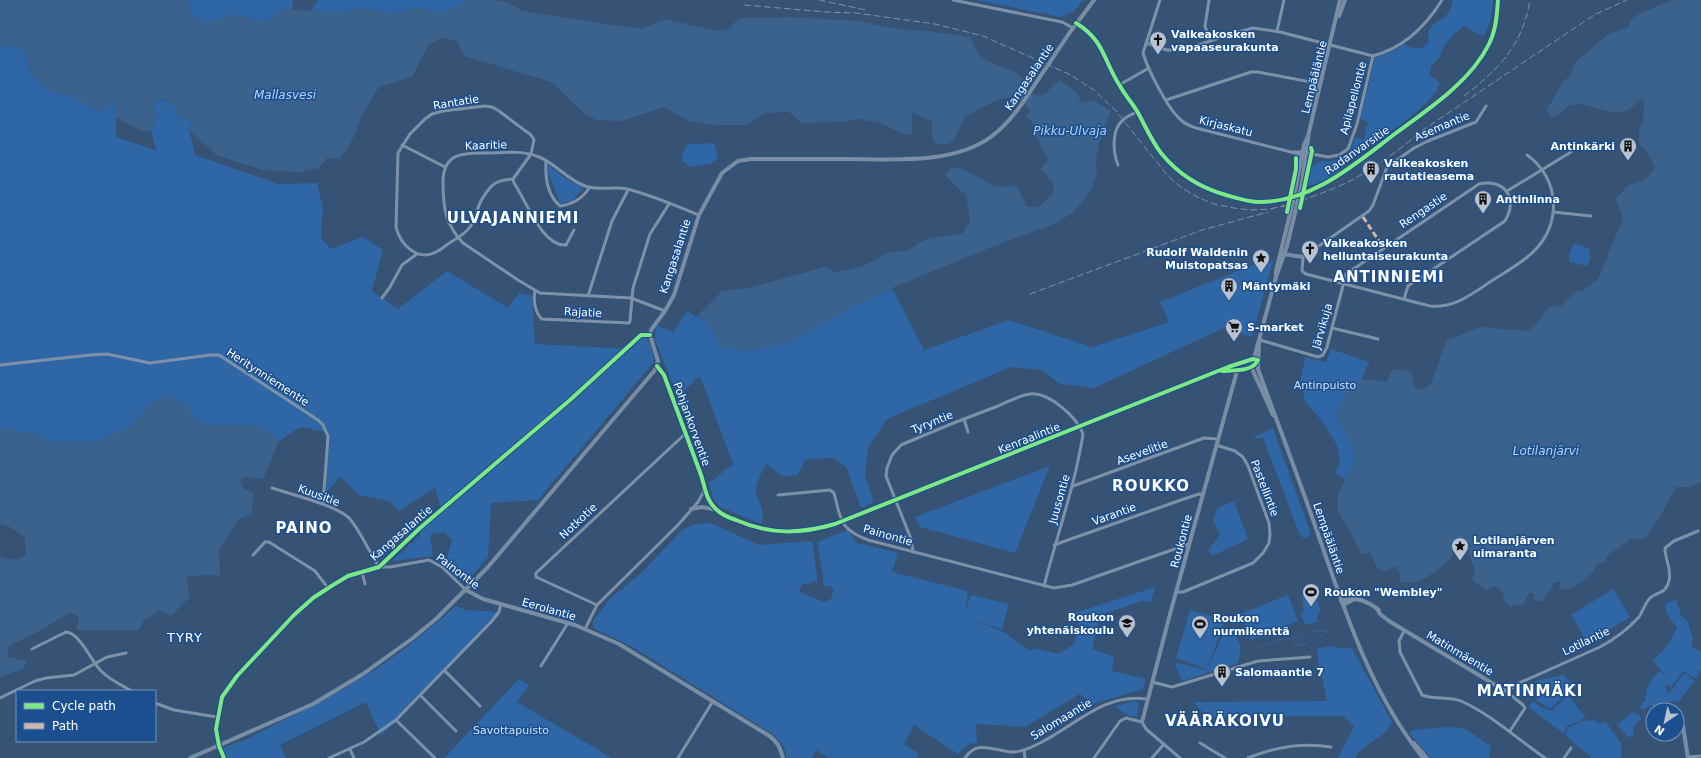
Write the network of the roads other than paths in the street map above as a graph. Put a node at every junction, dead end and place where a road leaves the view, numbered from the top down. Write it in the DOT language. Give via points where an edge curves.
graph roads {
  1 [pos="953,0"];
  2 [pos="1094,0"];
  3 [pos="1160,0"];
  4 [pos="1209,0"];
  5 [pos="1284,0"];
  6 [pos="1340,0"];
  7 [pos="1345,0"];
  8 [pos="1442,0"];
  9 [pos="1498,0"];
  10 [pos="1076,23"];
  11 [pos="1336,26"];
  12 [pos="1073,28"];
  13 [pos="1277,31"];
  14 [pos="1210,42"];
  15 [pos="1146,43"];
  16 [pos="1331,45"];
  17 [pos="1373,56"];
  18 [pos="1149,68"];
  19 [pos="1321,84"];
  20 [pos="1119,85"];
  21 [pos="1166,100"];
  22 [pos="1486,106"];
  23 [pos="1137,112"];
  24 [pos="402,145"];
  25 [pos="1572,152"];
  26 [pos="532,154"];
  27 [pos="1304,154"];
  28 [pos="1527,156"];
  29 [pos="546,161"];
  30 [pos="1118,165"];
  31 [pos="445,167"];
  32 [pos="1542,169"];
  33 [pos="513,179"];
  34 [pos="590,187"];
  35 [pos="628,190"];
  36 [pos="1507,191"];
  37 [pos="669,204"];
  38 [pos="1553,212"];
  39 [pos="699,215"];
  40 [pos="1591,216"];
  41 [pos="574,230"];
  42 [pos="458,238"];
  43 [pos="1284,253"];
  44 [pos="417,254"];
  45 [pos="1303,257"];
  46 [pos="1343,284"];
  47 [pos="535,291"];
  48 [pos="588,296"];
  49 [pos="382,298"];
  50 [pos="631,298"];
  51 [pos="1404,299"];
  52 [pos="665,311"];
  53 [pos="1332,328"];
  54 [pos="650,335"];
  55 [pos="1378,339"];
  56 [pos="1260,342"];
  57 [pos="1255,360"];
  58 [pos="0,365"];
  59 [pos="1236,365"];
  60 [pos="657,366"];
  61 [pos="1252,366"];
  62 [pos="1237,370"];
  63 [pos="1222,371"];
  64 [pos="964,419"];
  65 [pos="1277,423"];
  66 [pos="1080,427"];
  67 [pos="968,432"];
  68 [pos="685,434"];
  69 [pos="1217,439"];
  70 [pos="1216,445"];
  71 [pos="1073,486"];
  72 [pos="272,488"];
  73 [pos="704,491"];
  74 [pos="1202,495"];
  75 [pos="778,496"];
  76 [pos="896,500"];
  77 [pos="323,504"];
  78 [pos="691,509"];
  79 [pos="717,511"];
  80 [pos="842,521"];
  81 [pos="1698,531"];
  82 [pos="1189,544"];
  83 [pos="1054,545"];
  84 [pos="913,552"];
  85 [pos="253,555"];
  86 [pos="379,567"];
  87 [pos="362,572"];
  88 [pos="365,584"];
  89 [pos="1044,586"];
  90 [pos="328,588"];
  91 [pos="466,590"];
  92 [pos="1176,592"];
  93 [pos="1342,603"];
  94 [pos="501,604"];
  95 [pos="597,605"];
  96 [pos="568,623"];
  97 [pos="585,629"];
  98 [pos="1404,631"];
  99 [pos="32,650"];
  100 [pos="126,653"];
  101 [pos="1310,657"];
  102 [pos="94,662"];
  103 [pos="541,666"];
  104 [pos="445,671"];
  105 [pos="1152,682"];
  106 [pos="130,690"];
  107 [pos="1506,692"];
  108 [pos="420,695"];
  109 [pos="0,698"];
  110 [pos="1147,699"];
  111 [pos="713,701"];
  112 [pos="156,703"];
  113 [pos="480,706"];
  114 [pos="217,717"];
  115 [pos="396,720"];
  116 [pos="1142,722"];
  117 [pos="456,731"];
  118 [pos="1510,732"];
  119 [pos="1685,738"];
  120 [pos="1412,742"];
  121 [pos="1164,744"];
  122 [pos="1200,744"];
  123 [pos="219,746"];
  124 [pos="1331,747"];
  125 [pos="1571,748"];
  126 [pos="350,749"];
  127 [pos="1024,750"];
  128 [pos="1701,756"];
  129 [pos="1688,757"];
  130 [pos="190,758"];
  131 [pos="224,758"];
  132 [pos="329,758"];
  133 [pos="354,758"];
  134 [pos="435,758"];
  135 [pos="678,758"];
  136 [pos="784,758"];
  137 [pos="965,758"];
  138 [pos="1025,758"];
  139 [pos="1094,758"];
  140 [pos="1152,758"];
  141 [pos="1180,758"];
  142 [pos="1225,758"];
  143 [pos="1248,758"];
  144 [pos="1423,758"];
  145 [pos="1427,758"];
  146 [pos="1545,758"];
  147 [pos="1564,758"];
  1 -- 12 [label="street" via="1061,22"];
  2 -- 10 [label="street, Kangasalantie"];
  3 -- 15 [label="street, Kirjaskatu"];
  4 -- 14 [label="street" via="1205,26"];
  5 -- 13 [label="street"];
  6 -- 11 [label="street, Lempääläntie"];
  7 -- 11 [label="street, Lempääläntie"];
  8 -- 17 [label="street" via="1428,21 1404,42 1385,53"];
  9 -- 23 [label="street, Radanvarsitie" via="1496,26 1489,44 1462,81 1333,179 1287,199 1248,201 1214,192 1194,182 1161,154"];
  10 -- 12 [label="street, Kangasalantie"];
  10 -- 20 [label="street, Radanvarsitie" via="1096,39"];
  11 -- 16 [label="street, Lempääläntie"];
  12 -- 39 [label="street, Kangasalantie, bridge" via="1021,107 1004,126 977,146 938,156 907,159 738,161 726,168 718,178"];
  13 -- 14 [label="street" via="1253,28"];
  13 -- 16 [label="street"];
  14 -- 15 [label="street" via="1180,50 1167,50"];
  15 -- 18 [label="street, Kirjaskatu" via="1143,53"];
  16 -- 17 [label="street"];
  16 -- 19 [label="street, Lempääläntie"];
  17 -- 27 [label="street, Apilapellontie" via="1357,124 1348,149 1339,155 1328,157"];
  18 -- 20 [label="street"];
  18 -- 21 [label="street, Kirjaskatu"];
  19 -- 21 [label="street" via="1251,72"];
  19 -- 27 [label="street, Lempääläntie"];
  20 -- 23 [label="street, Radanvarsitie"];
  21 -- 27 [label="street, Kirjaskatu" via="1179,118 1190,126"];
  22 -- 45 [label="street, Asemantie" via="1476,122 1414,148 1387,167 1369,211"];
  23 -- 30 [label="street" via="1123,120 1117,129 1114,147"];
  24 -- 26 [label="street, Rantatie" via="424,119 432,114 485,106 499,111 531,134 534,140"];
  24 -- 31 [label="street"];
  24 -- 44 [label="street, Rantatie" via="398,154 396,227 398,235 408,248"];
  25 -- 32 [label="street"];
  26 -- 29 [label="street, Kaaritie"];
  26 -- 31 [label="street, Kaaritie" via="467,153 455,157"];
  26 -- 33 [label="street"];
  27 -- 43 [label="street, Lempääläntie, bridge" via="1290,210"];
  27 -- 43 [label="street, Lempääläntie, bridge" via="1302,183"];
  28 -- 32 [label="street"];
  29 -- 34 [label="street, Kaaritie" via="582,185"];
  29 -- 34 [label="street" via="546,176 551,197 560,206 577,201"];
  31 -- 42 [label="street" via="444,210"];
  32 -- 36 [label="street"];
  32 -- 38 [label="street" via="1552,188"];
  33 -- 41 [label="street" via="543,233 549,239 566,245"];
  33 -- 42 [label="street" via="503,180 488,190 478,206 470,228"];
  34 -- 35 [label="street, Kaaritie"];
  35 -- 37 [label="street, Kaaritie"];
  35 -- 48 [label="street" via="612,220"];
  36 -- 46 [label="street, Rengastie" via="1496,183 1479,184 1355,266 1346,274"];
  36 -- 51 [label="street" via="1511,208 1505,221 1408,286"];
  37 -- 39 [label="street, Kaaritie"];
  37 -- 50 [label="street" via="653,228"];
  38 -- 40 [label="street"];
  38 -- 51 [label="street" via="1548,230 1525,259 1463,300 1430,306"];
  39 -- 52 [label="street, Kangasalantie" via="674,295"];
  42 -- 44 [label="street" via="436,252"];
  42 -- 47 [label="street"];
  43 -- 45 [label="street"];
  43 -- 56 [label="street, Lempääläntie" via="1276,271"];
  44 -- 49 [label="street" via="402,265"];
  45 -- 46 [label="street" via="1301,269 1304,273"];
  46 -- 51 [label="street"];
  46 -- 53 [label="street, Järvikuja"];
  47 -- 48 [label="street" via="545,294"];
  47 -- 50 [label="street, Rajatie" via="536,310 542,319 625,324 630,321"];
  48 -- 50 [label="street"];
  50 -- 52 [label="street"];
  52 -- 54 [label="street, Kangasalantie"];
  53 -- 55 [label="street"];
  53 -- 56 [label="street, Järvikuja" via="1326,352 1321,356"];
  54 -- 60 [label="street, Pohjankorventie" via="658,361"];
  54 -- 86 [label="street, Kangasalantie" via="641,335 570,400 420,528"];
  56 -- 57 [label="street, Lempääläntie" via="1257,345"];
  57 -- 59 [label="street, Kenraalintie"];
  57 -- 61 [label="street"];
  57 -- 65 [label="street, Lempääläntie"];
  58 -- 77 [label="street, Heritynniementie" via="107,354 150,363 219,355 323,425 328,436"];
  59 -- 62 [label="street, Roukontie"];
  59 -- 63 [label="street, Kenraalintie"];
  60 -- 68 [label="street, Pohjankorventie" via="664,375"];
  60 -- 91 [label="street"];
  61 -- 62 [label="street, Kenraalintie"];
  61 -- 65 [label="street, Lempääläntie"];
  62 -- 63 [label="street, Kenraalintie"];
  62 -- 69 [label="street, Roukontie"];
  63 -- 66 [label="street, Kenraalintie"];
  64 -- 66 [label="street, Tyryntie" via="1029,394 1038,394 1074,418"];
  64 -- 67 [label="street"];
  64 -- 76 [label="street, Tyryntie" via="896,449 889,460 886,476"];
  65 -- 93 [label="street, Lempääläntie"];
  66 -- 71 [label="street, Juusontie" via="1083,434"];
  66 -- 76 [label="street, Kenraalintie"];
  68 -- 73 [label="street, Pohjankorventie" via="701,475"];
  68 -- 95 [label="street, Notkotie" via="536,573 536,577"];
  69 -- 70 [label="street, Roukontie"];
  69 -- 71 [label="street, Asevelitie" via="1204,438"];
  70 -- 74 [label="street, Roukontie"];
  70 -- 92 [label="street, Pastellintie" via="1235,451 1243,457 1248,466 1269,523 1269,543 1253,563 1183,592"];
  71 -- 83 [label="street, Juusontie"];
  72 -- 77 [label="street, Kuusitie"];
  73 -- 78 [label="street"];
  73 -- 79 [label="street"];
  74 -- 82 [label="street, Roukontie"];
  74 -- 83 [label="street, Varantie"];
  75 -- 80 [label="street" via="830,490 834,493"];
  76 -- 80 [label="street, Kenraalintie"];
  76 -- 84 [label="street, Tyryntie" via="911,539"];
  77 -- 86 [label="street, Kuusitie" via="349,518"];
  78 -- 79 [label="street" via="702,507"];
  78 -- 95 [label="street"];
  79 -- 80 [label="street" via="746,525 782,532 808,531"];
  80 -- 84 [label="street, Painontie" via="855,535"];
  81 -- 107 [label="street, Lotilantie" via="1674,541 1665,548 1670,573 1669,583 1663,592 1649,599 1639,616 1626,629 1600,647 1507,689"];
  82 -- 89 [label="street, Painontie" via="1072,585 1061,588"];
  82 -- 92 [label="street, Roukontie"];
  83 -- 89 [label="street, Juusontie"];
  84 -- 89 [label="street, Painontie"];
  85 -- 90 [label="street" via="265,542 269,542 315,571"];
  86 -- 87 [label="street, Kangasalantie"];
  86 -- 91 [label="street, Painontie" via="429,560"];
  87 -- 88 [label="street"];
  87 -- 90 [label="street, Kangasalantie" via="348,576"];
  90 -- 114 [label="street, Kangasalantie" via="303,606 237,676 222,697"];
  91 -- 94 [label="street, Painontie" via="474,596"];
  91 -- 123 [label="street" via="413,638 363,674 313,704"];
  92 -- 105 [label="street, Roukontie"];
  93 -- 98 [label="street, Matinmäentie" via="1351,598 1365,600"];
  93 -- 120 [label="street, Lempääläntie" via="1380,690"];
  94 -- 96 [label="street, Eerolantie"];
  94 -- 104 [label="street" via="492,622"];
  95 -- 97 [label="street"];
  96 -- 97 [label="street, Eerolantie"];
  96 -- 103 [label="street"];
  97 -- 111 [label="street, Eerolantie" via="628,649"];
  98 -- 107 [label="street, Matinmäentie"];
  98 -- 118 [label="street" via="1399,641 1400,652 1420,693 1425,696 1459,700"];
  99 -- 102 [label="street" via="66,632 76,636"];
  100 -- 102 [label="street"];
  101 -- 105 [label="street" via="1258,660 1172,687"];
  102 -- 106 [label="street" via="111,680"];
  102 -- 109 [label="street" via="74,675 36,680"];
  104 -- 108 [label="street"];
  104 -- 113 [label="street"];
  105 -- 110 [label="street, Roukontie"];
  107 -- 118 [label="street, Matinmäentie" via="1525,707"];
  108 -- 115 [label="street"];
  108 -- 117 [label="street"];
  110 -- 116 [label="street, Roukontie"];
  110 -- 127 [label="street, Salomaantie" via="1129,698 1100,707"];
  111 -- 135 [label="street"];
  111 -- 136 [label="street, Eerolantie" via="775,740"];
  112 -- 114 [label="street" via="174,710"];
  114 -- 123 [label="street, Kangasalantie"];
  115 -- 126 [label="street"];
  115 -- 134 [label="street"];
  116 -- 121 [label="street" via="1146,729"];
  116 -- 139 [label="street" via="1123,718"];
  118 -- 146 [label="street"];
  119 -- 129 [label="street"];
  120 -- 144 [label="street, Lempääläntie"];
  120 -- 145 [label="street, Lempääläntie"];
  121 -- 140 [label="street"];
  121 -- 141 [label="street"];
  122 -- 142 [label="street"];
  123 -- 130 [label="street"];
  123 -- 131 [label="street"];
  124 -- 143 [label="street" via="1286,746"];
  125 -- 147 [label="street"];
  126 -- 132 [label="street"];
  126 -- 133 [label="street"];
  127 -- 137 [label="street, Salomaantie" via="1012,752 978,747"];
  127 -- 138 [label="street"];
  128 -- 129 [label="street"];
}
